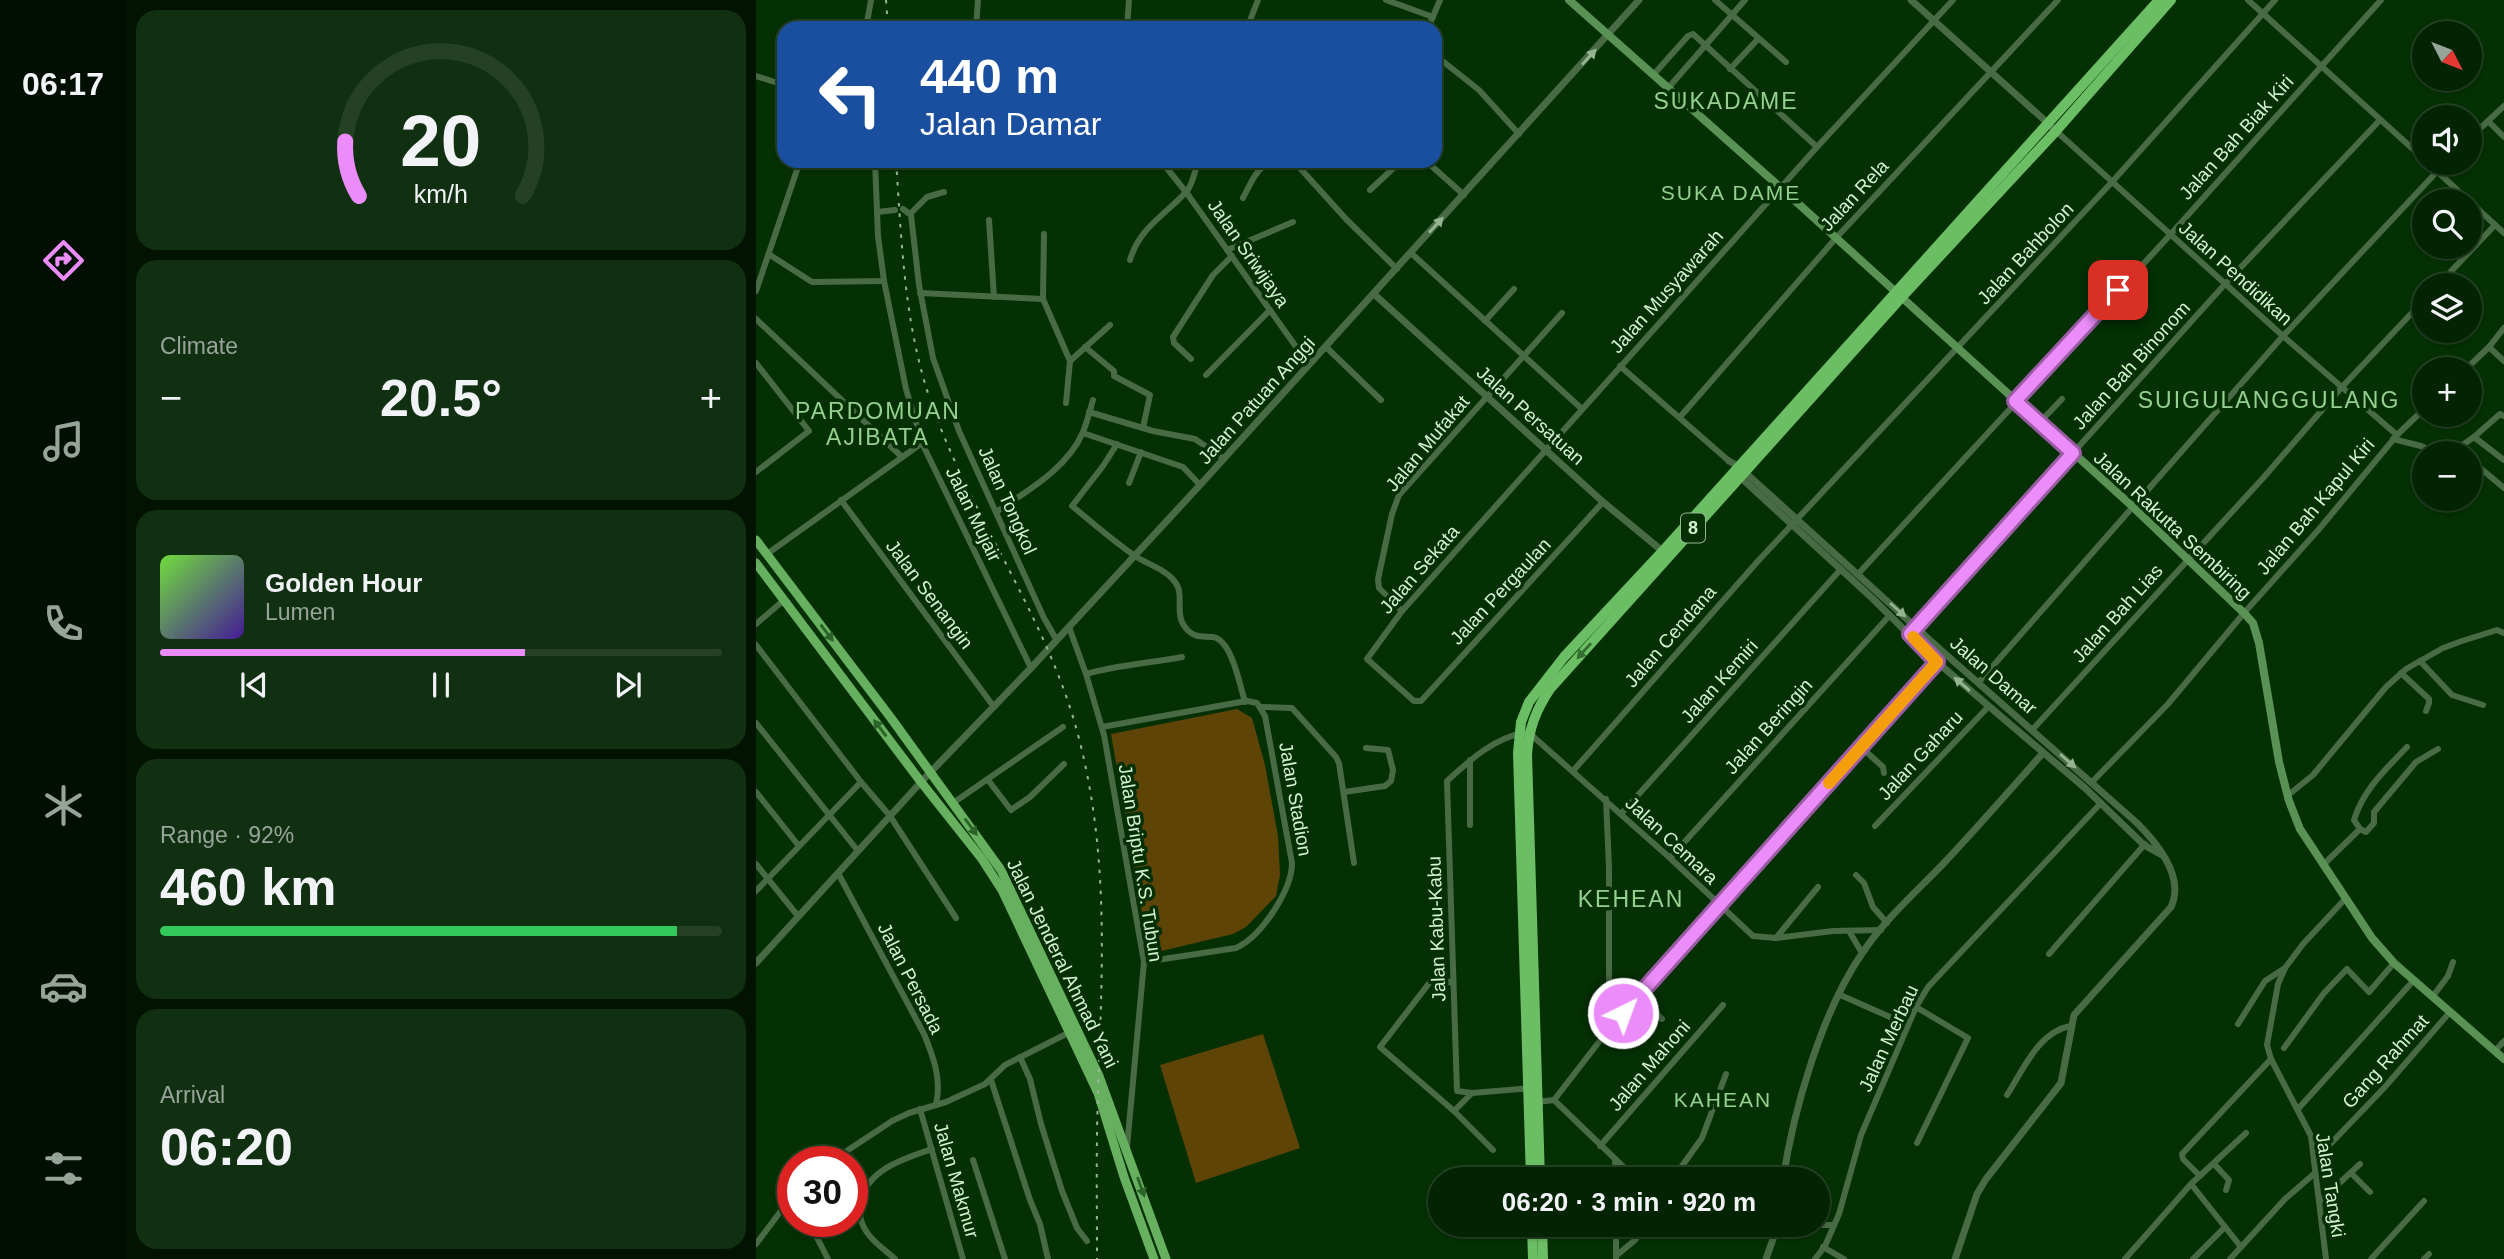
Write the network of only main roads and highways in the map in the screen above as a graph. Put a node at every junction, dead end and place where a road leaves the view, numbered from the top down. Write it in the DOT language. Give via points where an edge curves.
graph roads {
  1 [pos="1569,0"];
  2 [pos="2159,0"];
  3 [pos="2171,0"];
  4 [pos="2052,128"];
  5 [pos="1898,295"];
  6 [pos="756,540"];
  7 [pos="756,563"];
  8 [pos="804,601"];
  9 [pos="792,611"];
  10 [pos="864,683"];
  11 [pos="852,691"];
  12 [pos="1006,888"];
  13 [pos="1026,929"];
  14 [pos="2504,1059"];
  15 [pos="1533,1088"];
  16 [pos="1531,1167"];
  17 [pos="1540,1167"];
  18 [pos="1532,1237"];
  19 [pos="1542,1237"];
  20 [pos="1154,1259"];
  21 [pos="1166,1259"];
  22 [pos="1533,1259"];
  23 [pos="1543,1259"];
  1 -- 5 [label="main road, Jalan Rakutta Sembiring"];
  2 -- 4 [label="highway, 8"];
  3 -- 4 [label="highway, 8"];
  4 -- 5 [label="highway, 8"];
  5 -- 14 [label="main road, Jalan Rakutta Sembiring" via="2132,506 2253,623 2287,796 2300,829 2372,938 2394,963"];
  5 -- 15 [label="highway, 8" via="1737,469 1550,688 1523,732"];
  6 -- 8 [label="main road, Jalan Jenderal Ahmad Yani"];
  7 -- 9 [label="main road, Jalan Jenderal Ahmad Yani"];
  8 -- 9 [label="main road"];
  8 -- 10 [label="main road, Jalan Jenderal Ahmad Yani, one-way"];
  9 -- 11 [label="main road, Jalan Jenderal Ahmad Yani"];
  10 -- 11 [label="main road"];
  10 -- 12 [label="main road, Jalan Jenderal Ahmad Yani, one-way" via="953,803"];
  12 -- 11 [label="main road, Jalan Jenderal Ahmad Yani, one-way"];
  12 -- 13 [label="main road, Jalan Jenderal Ahmad Yani"];
  13 -- 20 [label="main road, Jalan Jenderal Ahmad Yani" via="1100,1099"];
  13 -- 21 [label="main road, Jalan Jenderal Ahmad Yani, one-way" via="1095,1065"];
  15 -- 16 [label="highway, 8"];
  15 -- 17 [label="highway, 8" via="1538,1102"];
  18 -- 22 [label="highway"];
  19 -- 23 [label="highway"];
}
